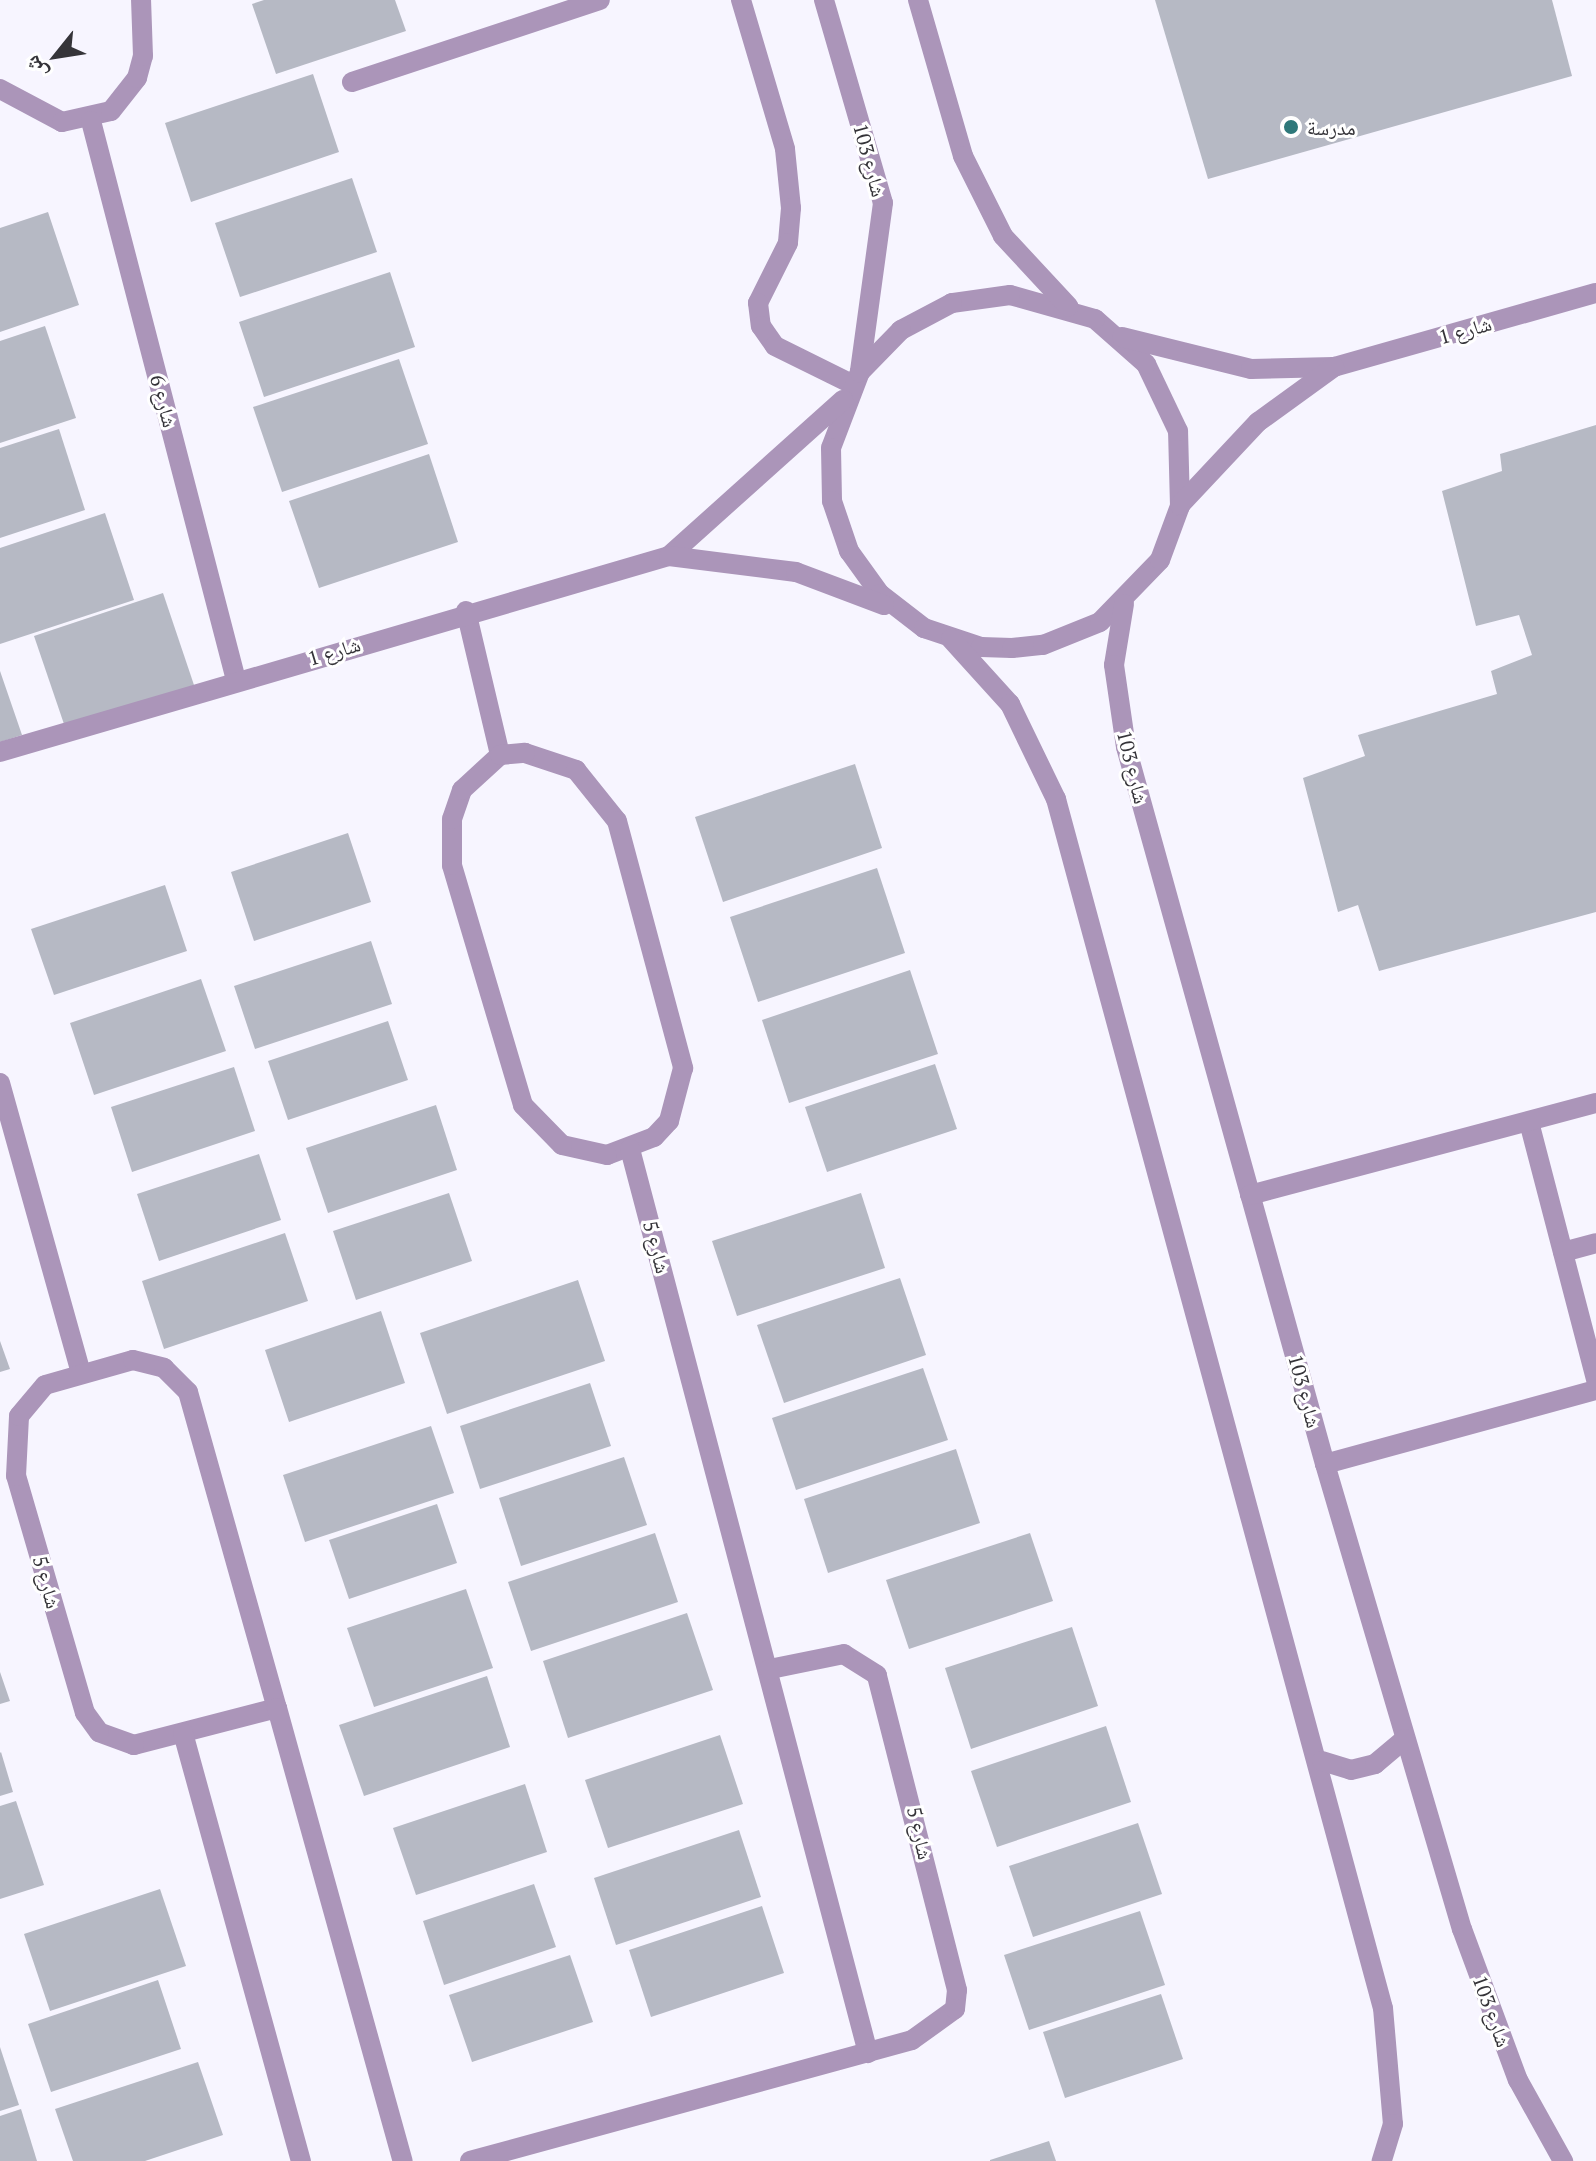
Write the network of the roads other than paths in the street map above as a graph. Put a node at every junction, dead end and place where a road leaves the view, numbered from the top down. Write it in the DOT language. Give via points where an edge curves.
graph roads {
  1 [pos="141,0"];
  2 [pos="600,0"];
  3 [pos="741,0"];
  4 [pos="824,0"];
  5 [pos="918,0"];
  6 [pos="352,82"];
  7 [pos="0,89"];
  8 [pos="91,121"];
  9 [pos="1596,293"];
  10 [pos="1068,306"];
  11 [pos="1120,337"];
  12 [pos="1334,367"];
  13 [pos="853,384"];
  14 [pos="1180,506"];
  15 [pos="669,556"];
  16 [pos="1124,604"];
  17 [pos="466,611"];
  18 [pos="899,612"];
  19 [pos="951,639"];
  20 [pos="236,680"];
  21 [pos="0,752"];
  22 [pos="500,755"];
  23 [pos="0,1083"];
  24 [pos="1596,1103"];
  25 [pos="1529,1122"];
  26 [pos="630,1149"];
  27 [pos="1250,1195"];
  28 [pos="1596,1243"];
  29 [pos="1563,1252"];
  30 [pos="81,1374"];
  31 [pos="1596,1379"];
  32 [pos="1596,1390"];
  33 [pos="1325,1464"];
  34 [pos="770,1669"];
  35 [pos="277,1708"];
  36 [pos="183,1733"];
  37 [pos="1405,1739"];
  38 [pos="1322,1761"];
  39 [pos="868,2053"];
  40 [pos="301,2161"];
  41 [pos="403,2161"];
  42 [pos="470,2161"];
  43 [pos="1382,2161"];
  44 [pos="1563,2161"];
  1 -- 8 [label="street" via="137,78 111,111"];
  2 -- 6 [label="street"];
  3 -- 13 [label="street" via="785,149 791,208 788,243 758,303 761,326 775,346"];
  4 -- 13 [label="street, شارع 103" via="883,203"];
  5 -- 10 [label="street" via="963,156 1003,236"];
  7 -- 8 [label="street" via="43,117"];
  8 -- 20 [label="street, شارع 6"];
  9 -- 12 [label="street, شارع 1"];
  10 -- 11 [label="street"];
  10 -- 13 [label="street, شارع 1" via="1010,295 952,303 901,330"];
  11 -- 12 [label="street, شارع 1" via="1251,369"];
  11 -- 14 [label="street" via="1166,396 1183,469"];
  12 -- 14 [label="street, شارع 1" via="1258,422"];
  13 -- 15 [label="street, شارع 1"];
  13 -- 18 [label="street, شارع 103" via="831,448 832,501 849,551"];
  14 -- 16 [label="street" via="1160,560"];
  15 -- 17 [label="street, شارع 1"];
  15 -- 18 [label="street, شارع 1" via="796,572"];
  16 -- 19 [label="street" via="1043,645"];
  16 -- 27 [label="street, شارع 103" via="1114,665 1126,747"];
  17 -- 20 [label="street, شارع 1"];
  17 -- 22 [label="street"];
  18 -- 19 [label="street, شارع 1"];
  19 -- 38 [label="street" via="1010,704 1056,799"];
  20 -- 21 [label="street, شارع 1"];
  22 -- 26 [label="street" via="525,753 576,770 617,821 683,1068 669,1121"];
  22 -- 26 [label="street" via="462,790 450,840 523,1105 540,1129 584,1155"];
  23 -- 30 [label="street"];
  24 -- 25 [label="street"];
  25 -- 27 [label="street"];
  25 -- 29 [label="street"];
  26 -- 34 [label="street, شارع 5"];
  27 -- 33 [label="street, شارع 103"];
  28 -- 29 [label="street"];
  29 -- 31 [label="street"];
  30 -- 35 [label="street, شارع 5" via="133,1360 164,1368 188,1392"];
  30 -- 36 [label="street, شارع 5" via="45,1385 19,1416 16,1476 85,1713 118,1745"];
  32 -- 33 [label="street"];
  33 -- 37 [label="street, شارع 103"];
  34 -- 39 [label="street, شارع 5"];
  34 -- 39 [label="street, شارع 5" via="844,1654 864,1662 887,1694 957,1990 955,2009 936,2029"];
  35 -- 36 [label="street, شارع 5"];
  35 -- 41 [label="street, شارع 5"];
  36 -- 40 [label="street"];
  37 -- 38 [label="street" via="1375,1764 1351,1770"];
  37 -- 44 [label="street, شارع 103" via="1518,2080"];
  38 -- 43 [label="street" via="1392,2068 1393,2124"];
  39 -- 42 [label="street, شارع 5"];
}
